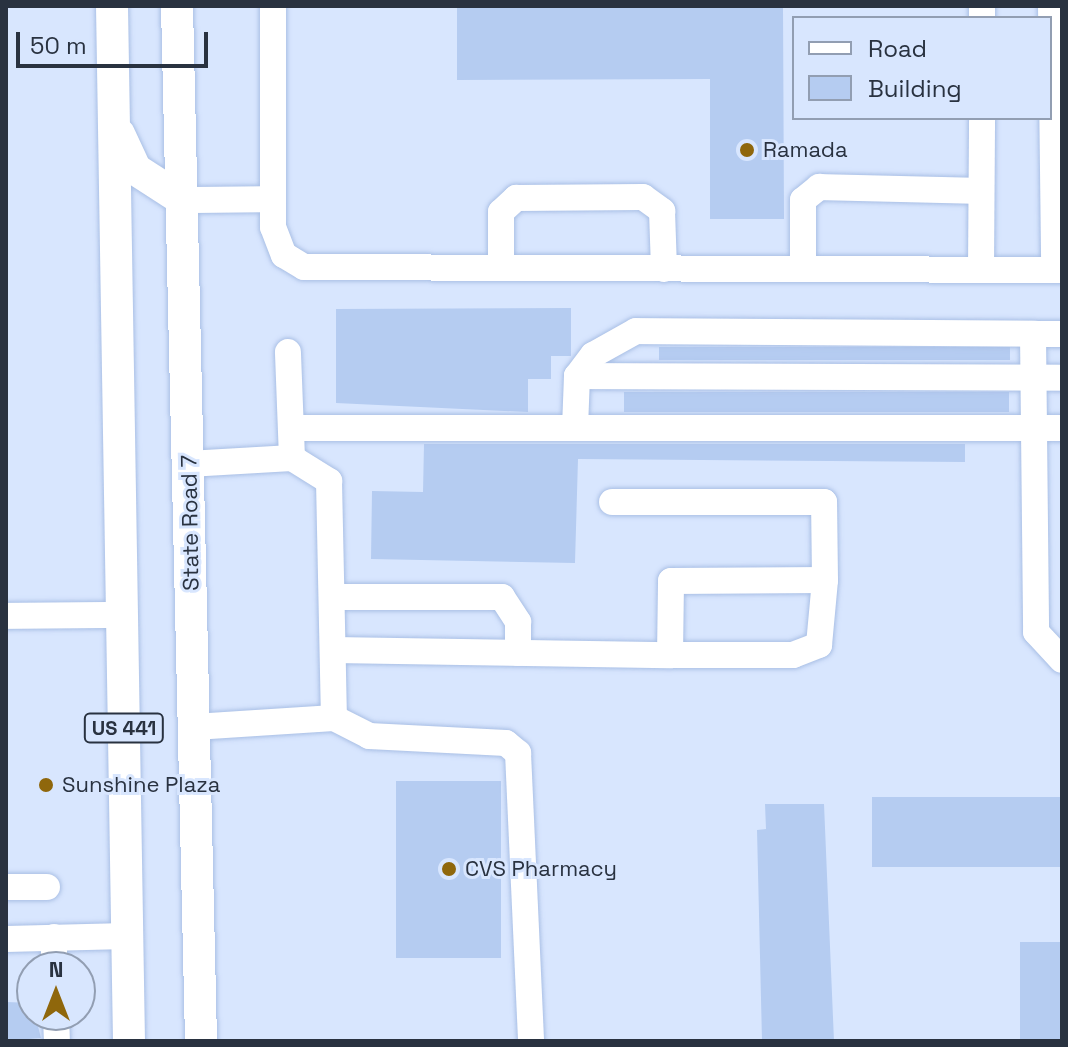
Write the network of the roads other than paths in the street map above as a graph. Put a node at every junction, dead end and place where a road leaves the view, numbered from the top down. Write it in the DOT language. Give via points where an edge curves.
graph roads {
  1 [pos="112,6"];
  2 [pos="177,6"];
  3 [pos="273,6"];
  4 [pos="1052,28"];
  5 [pos="113,120"];
  6 [pos="982,120"];
  7 [pos="1057,136"];
  8 [pos="981,191"];
  9 [pos="273,199"];
  10 [pos="183,200"];
  11 [pos="501,268"];
  12 [pos="664,269"];
  13 [pos="803,269"];
  14 [pos="981,270"];
  15 [pos="1058,270"];
  16 [pos="1033,334"];
  17 [pos="1062,334"];
  18 [pos="288,352"];
  19 [pos="577,376"];
  20 [pos="1034,378"];
  21 [pos="1062,378"];
  22 [pos="291,428"];
  23 [pos="575,428"];
  24 [pos="1034,428"];
  25 [pos="1062,428"];
  26 [pos="292,458"];
  27 [pos="188,464"];
  28 [pos="612,502"];
  29 [pos="825,580"];
  30 [pos="332,597"];
  31 [pos="122,615"];
  32 [pos="6,616"];
  33 [pos="333,650"];
  34 [pos="518,653"];
  35 [pos="670,655"];
  36 [pos="1062,660"];
  37 [pos="334,718"];
  38 [pos="194,727"];
  39 [pos="6,887"];
  40 [pos="47,887"];
  41 [pos="127,936"];
  42 [pos="54,937"];
  43 [pos="6,939"];
  44 [pos="54,951"];
  45 [pos="129,1041"];
  46 [pos="201,1041"];
  47 [pos="531,1041"];
  1 -- 5 [label="main road, US 441"];
  2 -- 10 [label="main road, State Road 7 / US 441"];
  3 -- 9 [label="lane"];
  4 -- 7 [label="lane"];
  5 -- 10 [label="main road" via="135,169"];
  5 -- 31 [label="main road, US 441"];
  6 -- 8 [label="lane"];
  7 -- 15 [label="lane"];
  8 -- 13 [label="lane" via="819,187 803,200"];
  8 -- 14 [label="lane"];
  9 -- 10 [label="lane"];
  9 -- 11 [label="lane" via="284,255 304,267"];
  10 -- 27 [label="main road, State Road 7 / US 441"];
  11 -- 12 [label="lane"];
  11 -- 12 [label="lane" via="501,212 516,198 643,197 662,211"];
  12 -- 13 [label="lane"];
  13 -- 14 [label="lane"];
  14 -- 15 [label="lane"];
  16 -- 17 [label="lane"];
  16 -- 19 [label="lane" via="636,331 593,355"];
  16 -- 20 [label="lane"];
  18 -- 22 [label="lane"];
  19 -- 20 [label="lane"];
  19 -- 23 [label="lane"];
  20 -- 21 [label="lane"];
  20 -- 24 [label="lane"];
  22 -- 23 [label="lane"];
  22 -- 26 [label="lane"];
  23 -- 24 [label="lane"];
  24 -- 25 [label="lane"];
  24 -- 36 [label="lane" via="1036,632"];
  26 -- 27 [label="lane"];
  26 -- 30 [label="lane" via="329,481"];
  27 -- 38 [label="main road, State Road 7 / US 441"];
  28 -- 29 [label="lane" via="824,502"];
  29 -- 35 [label="lane" via="819,645 793,655"];
  29 -- 35 [label="lane" via="671,581"];
  30 -- 33 [label="lane"];
  30 -- 34 [label="lane" via="502,597 518,622"];
  31 -- 32 [label="lane"];
  31 -- 41 [label="main road, US 441"];
  33 -- 34 [label="lane"];
  33 -- 37 [label="lane"];
  34 -- 35 [label="lane"];
  37 -- 38 [label="lane"];
  37 -- 47 [label="lane" via="369,736 506,743 518,753"];
  38 -- 46 [label="main road, State Road 7 / US 441"];
  39 -- 40 [label="lane"];
  41 -- 42 [label="lane"];
  41 -- 45 [label="main road, US 441"];
  42 -- 43 [label="lane"];
  42 -- 44 [label="lane"];
}
